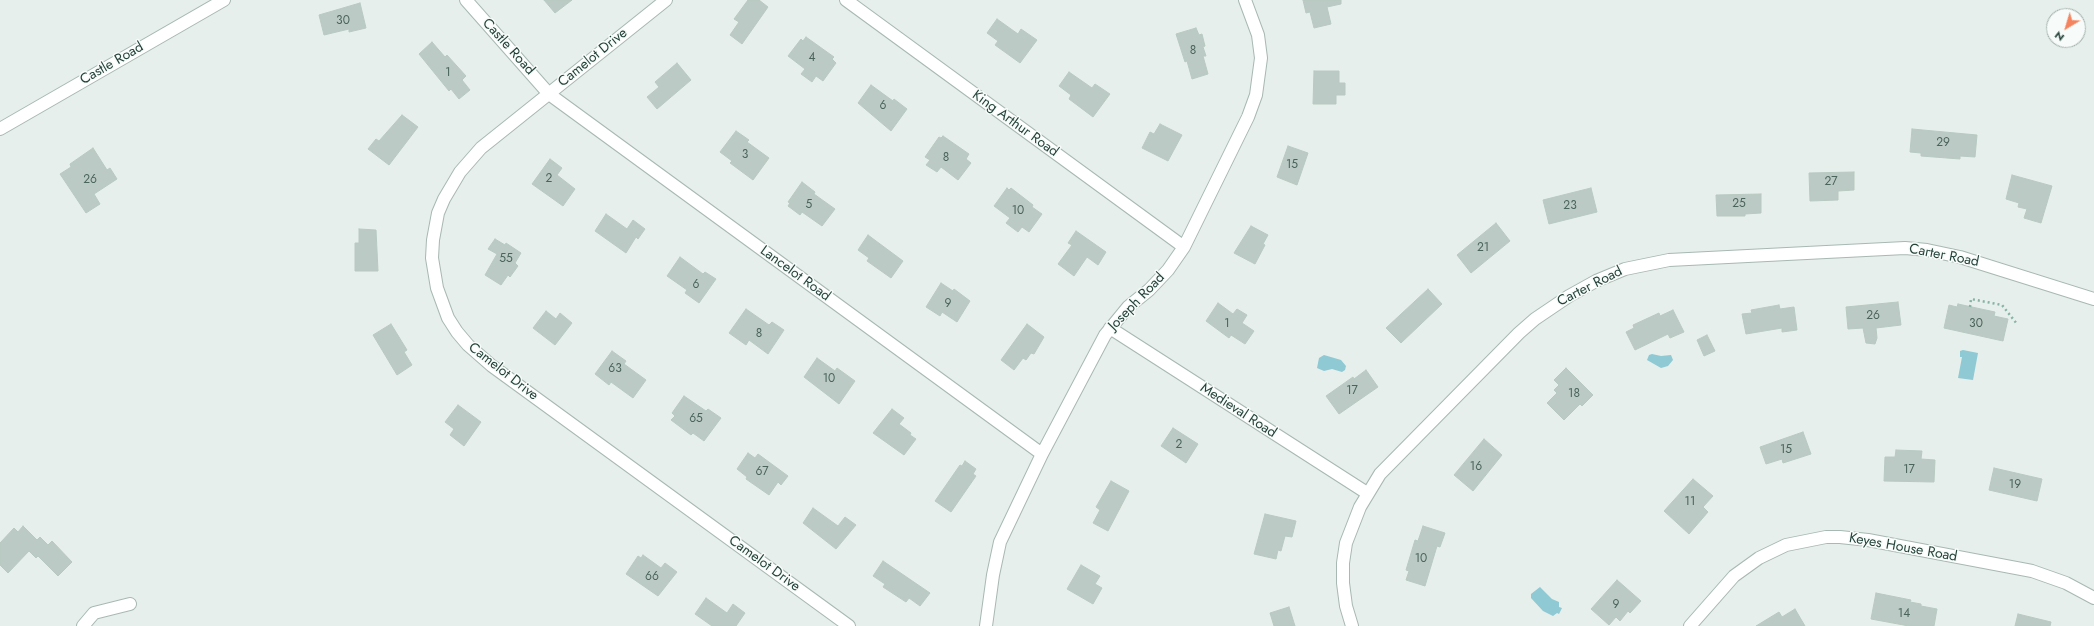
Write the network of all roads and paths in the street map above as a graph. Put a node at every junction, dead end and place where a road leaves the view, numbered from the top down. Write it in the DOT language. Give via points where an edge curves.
graph roads {
  1 [pos="224,0"];
  2 [pos="466,0"];
  3 [pos="666,0"];
  4 [pos="846,0"];
  5 [pos="1245,0"];
  6 [pos="549,94"];
  7 [pos="0,129"];
  8 [pos="1184,247"];
  9 [pos="2094,299"];
  10 [pos="1970,307"];
  11 [pos="2017,324"];
  12 [pos="1110,328"];
  13 [pos="1042,454"];
  14 [pos="1367,493"];
  15 [pos="2094,598"];
  16 [pos="130,604"];
  17 [pos="82,626"];
  18 [pos="849,626"];
  19 [pos="986,626"];
  20 [pos="1352,626"];
  21 [pos="1690,626"];
  1 -- 7 [label="street, Castle Road"];
  2 -- 6 [label="street, Castle Road"];
  3 -- 6 [label="street, Camelot Drive"];
  4 -- 8 [label="street, King Arthur Road"];
  5 -- 8 [label="street, Joseph Road" via="1258,35 1261,58 1256,95 1248,117"];
  6 -- 13 [label="street, Lancelot Road"];
  6 -- 18 [label="street, Camelot Drive" via="481,148 460,172 444,199 438,213 432,258 436,288 448,318 468,345 492,366"];
  8 -- 12 [label="street, Joseph Road" via="1168,270 1128,307"];
  9 -- 14 [label="street, Carter Road" via="1960,257 1905,248 1669,260 1626,269 1596,281 1535,319 1380,474"];
  10 -- 11 [label="path" via="1971,299 2002,305"];
  12 -- 13 [label="street, Joseph Road" via="1092,356"];
  12 -- 14 [label="street, Medieval Road"];
  13 -- 19 [label="street, Joseph Road" via="1000,542"];
  14 -- 20 [label="street, Carter Road" via="1352,524 1343,563 1346,606"];
  15 -- 21 [label="street, Keyes House Road" via="2066,583 2032,571 1868,540 1826,537 1786,545 1759,558 1729,582"];
  16 -- 17 [label="street" via="94,613"];
}
